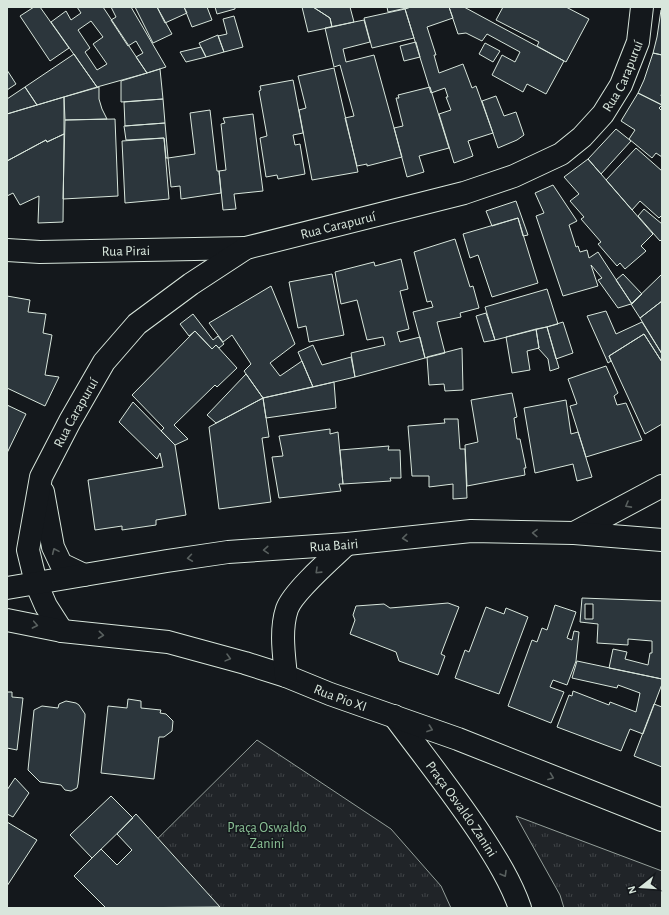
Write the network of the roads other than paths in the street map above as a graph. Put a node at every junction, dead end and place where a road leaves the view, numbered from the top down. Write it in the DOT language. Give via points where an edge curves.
graph roads {
  1 [pos="642,7"];
  2 [pos="246,248"];
  3 [pos="7,250"];
  4 [pos="41,477"];
  5 [pos="662,486"];
  6 [pos="574,533"];
  7 [pos="662,540"];
  8 [pos="347,544"];
  9 [pos="84,575"];
  10 [pos="36,583"];
  11 [pos="7,588"];
  12 [pos="7,620"];
  13 [pos="62,630"];
  14 [pos="286,676"];
  15 [pos="394,716"];
  16 [pos="662,820"];
  17 [pos="520,908"];
  1 -- 2 [label="street, Rua Carapuruí" via="638,42 621,85 603,114 582,137 561,154 514,176 464,193"];
  2 -- 3 [label="street, Rua Pirai" via="40,252"];
  2 -- 4 [label="street, Rua Carapuruí" via="137,324 104,362"];
  9 -- 4 [label="street, one-way" via="61,564 53,547"];
  4 -- 10 [label="street, Rua Carapuruí" via="28,550"];
  5 -- 6 [label="street, one-way"];
  6 -- 7 [label="street, Rua Bairi"];
  6 -- 8 [label="street, Rua Bairi, one-way" via="471,531"];
  8 -- 9 [label="street, Rua Bairi, one-way" via="228,552"];
  8 -- 14 [label="street, one-way" via="297,594 287,608 284,623"];
  9 -- 10 [label="street, Rua Bairi"];
  10 -- 11 [label="street, Rua Bairi"];
  10 -- 13 [label="street, Rua Carapuruí" via="46,606"];
  12 -- 13 [label="street, Rua Pio XI, one-way"];
  13 -- 14 [label="street, Rua Pio XI, one-way" via="168,642"];
  14 -- 15 [label="street, Rua Pio XI"];
  15 -- 16 [label="street, Rua Pio XI, one-way"];
  15 -- 17 [label="street, Praça Osvaldo Zanini, one-way" via="474,825 514,890"];
}
